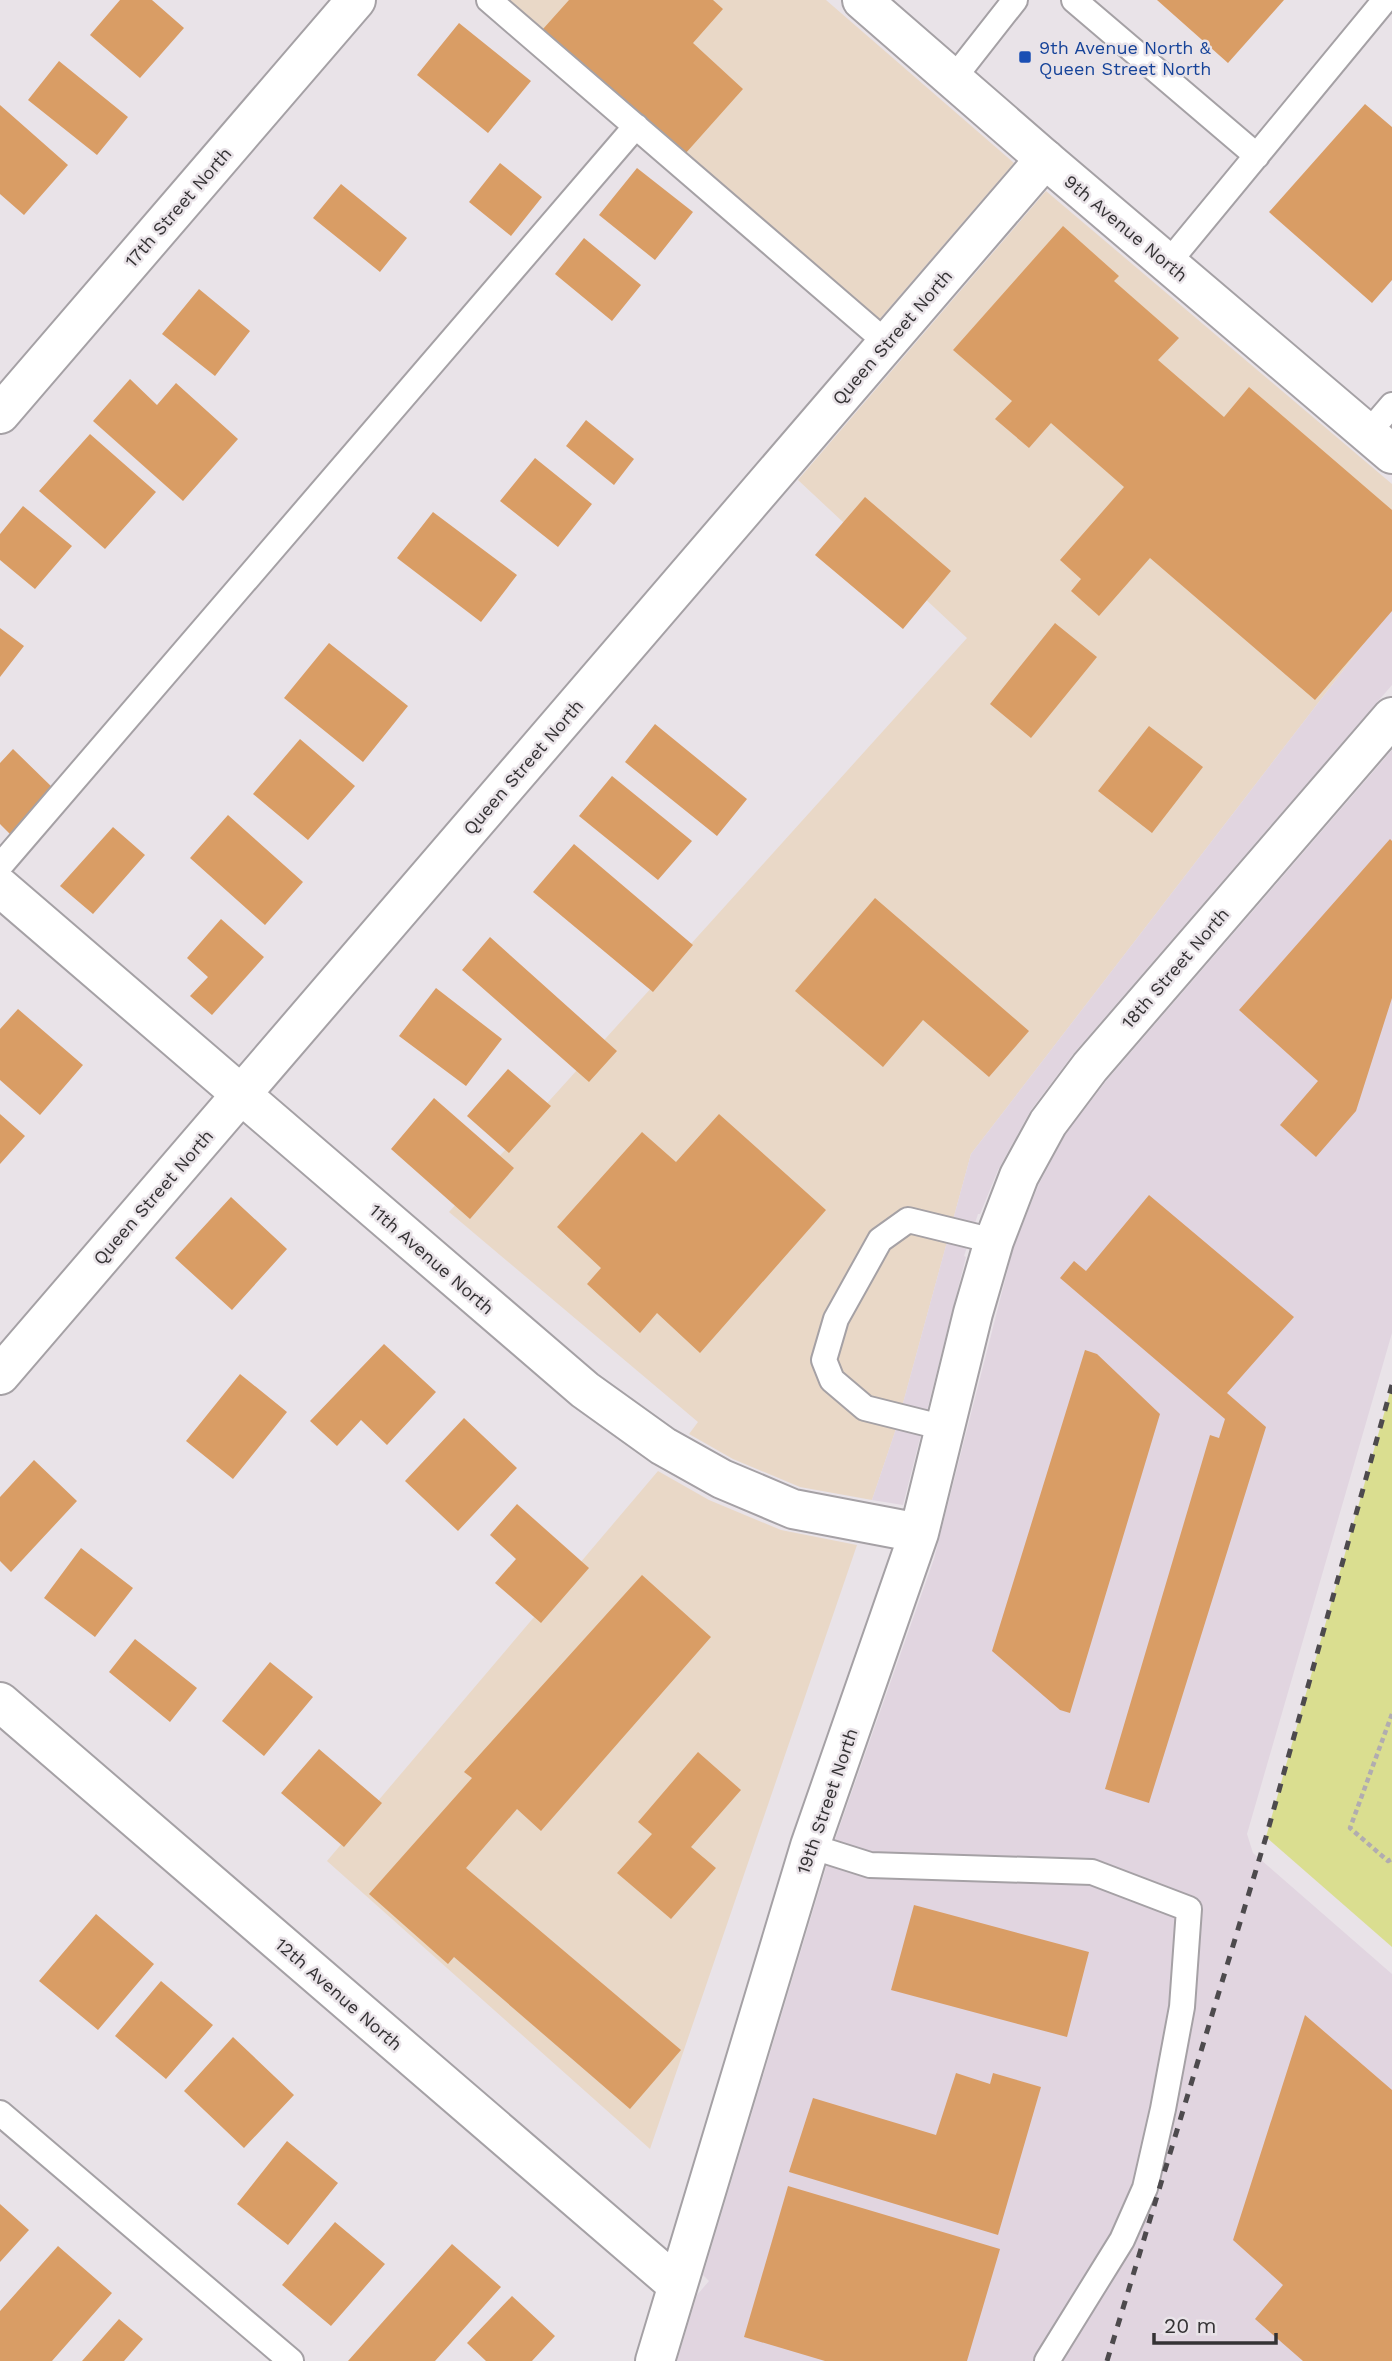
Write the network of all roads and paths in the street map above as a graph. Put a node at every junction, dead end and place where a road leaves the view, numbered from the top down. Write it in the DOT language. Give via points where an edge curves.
graph roads {
  1 [pos="356,0"];
  2 [pos="489,0"];
  3 [pos="862,0"];
  4 [pos="1014,0"];
  5 [pos="1074,0"];
  6 [pos="1385,0"];
  7 [pos="953,79"];
  8 [pos="636,126"];
  9 [pos="1256,156"];
  10 [pos="1045,159"];
  11 [pos="1168,263"];
  12 [pos="887,342"];
  13 [pos="0,414"];
  14 [pos="1384,431"];
  15 [pos="1392,717"];
  16 [pos="0,866"];
  17 [pos="0,887"];
  18 [pos="242,1094"];
  19 [pos="993,1241"];
  20 [pos="0,1375"];
  21 [pos="945,1429"];
  22 [pos="919,1533"];
  23 [pos="0,1702"];
  24 [pos="1392,1714"];
  25 [pos="810,1846"];
  26 [pos="1392,1858"];
  27 [pos="0,2113"];
  28 [pos="677,2285"];
  29 [pos="291,2361"];
  30 [pos="655,2361"];
  31 [pos="1047,2361"];
  1 -- 13 [label="street, 17th Street North"];
  2 -- 8 [label="lane"];
  3 -- 7 [label="street, 9th Avenue North"];
  4 -- 7 [label="lane"];
  5 -- 9 [label="lane"];
  6 -- 9 [label="lane"];
  7 -- 10 [label="street, 9th Avenue North"];
  8 -- 12 [label="lane"];
  8 -- 16 [label="lane"];
  9 -- 11 [label="lane"];
  10 -- 11 [label="street, 9th Avenue North"];
  10 -- 12 [label="street, Queen Street North"];
  11 -- 14 [label="street, 9th Avenue North"];
  12 -- 18 [label="street, Queen Street North"];
  15 -- 19 [label="street, 18th Street North" via="1090,1067 1048,1123 1019,1176"];
  17 -- 18 [label="street, 11th Avenue North"];
  18 -- 20 [label="street, Queen Street North"];
  18 -- 22 [label="street, 11th Avenue North" via="584,1390 663,1446 722,1479 793,1509"];
  19 -- 21 [label="street, 19th Street North"];
  19 -- 21 [label="lane" via="908,1220 880,1240 836,1319 824,1360 832,1380 864,1408"];
  21 -- 22 [label="street, 19th Street North"];
  22 -- 25 [label="street, 19th Street North"];
  23 -- 28 [label="street, 12th Avenue North"];
  24 -- 26 [label="path" via="1350,1828 1388,1861"];
  25 -- 28 [label="street, 19th Street North"];
  25 -- 31 [label="lane" via="870,1866 1092,1872 1189,1909 1182,2007 1145,2188 1122,2240"];
  27 -- 29 [label="lane"];
  28 -- 30 [label="street, 19th Street North"];
}
